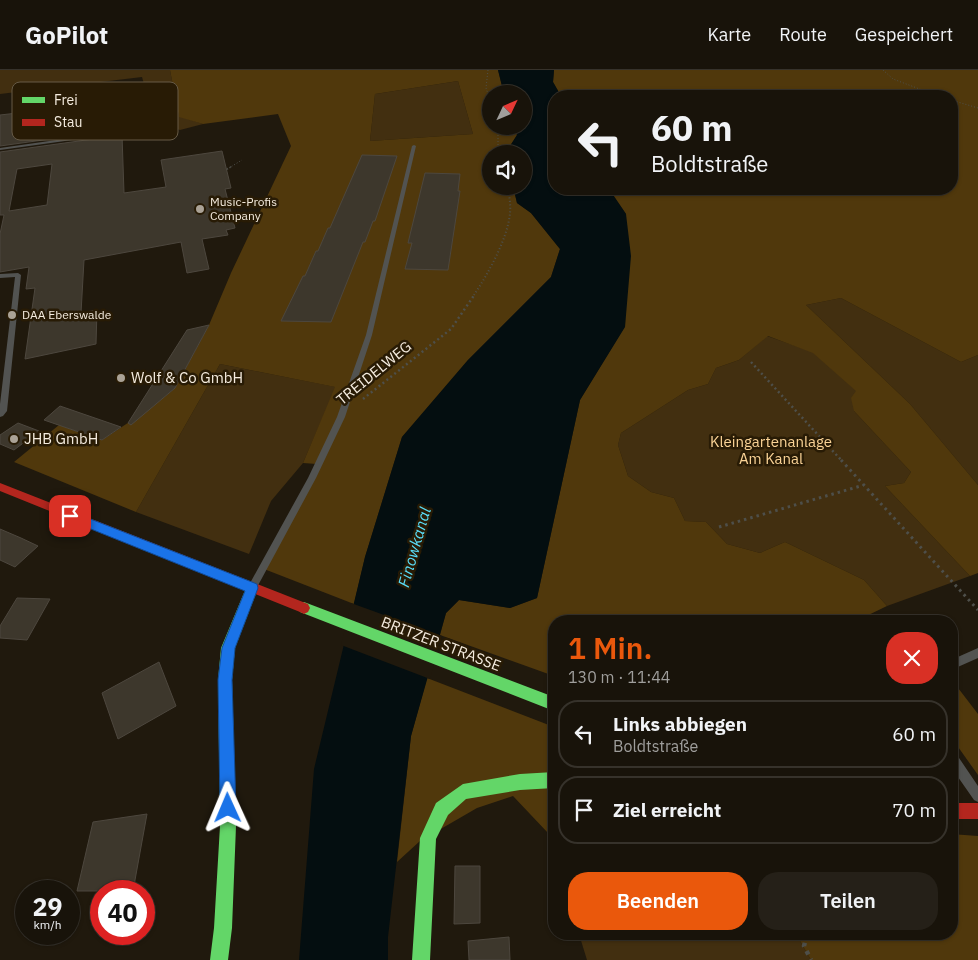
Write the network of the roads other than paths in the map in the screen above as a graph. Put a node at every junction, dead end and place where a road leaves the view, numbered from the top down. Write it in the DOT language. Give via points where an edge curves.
graph roads {
  1 [pos="64,140"];
  2 [pos="414,146"];
  3 [pos="0,149"];
  4 [pos="0,276"];
  5 [pos="0,414"];
  6 [pos="0,487"];
  7 [pos="252,588"];
  8 [pos="978,653"];
  9 [pos="958,662"];
  10 [pos="548,702"];
  11 [pos="958,766"];
  12 [pos="548,780"];
  13 [pos="978,796"];
  14 [pos="958,811"];
  15 [pos="978,811"];
  16 [pos="219,960"];
  17 [pos="422,960"];
  1 -- 3 [label="lane"];
  2 -- 7 [label="lane, TREIDELWEG" via="369,335 341,417"];
  4 -- 5 [label="lane" via="18,275 3,412"];
  6 -- 7 [label="main road, BRITZER STRASSE"];
  7 -- 10 [label="main road, BRITZER STRASSE"];
  7 -- 16 [label="main road" via="228,648 225,680 228,826"];
  8 -- 9 [label="lane"];
  11 -- 13 [label="lane"];
  12 -- 17 [label="main road" via="463,792 442,810 428,838"];
  14 -- 15 [label="main road"];
}
